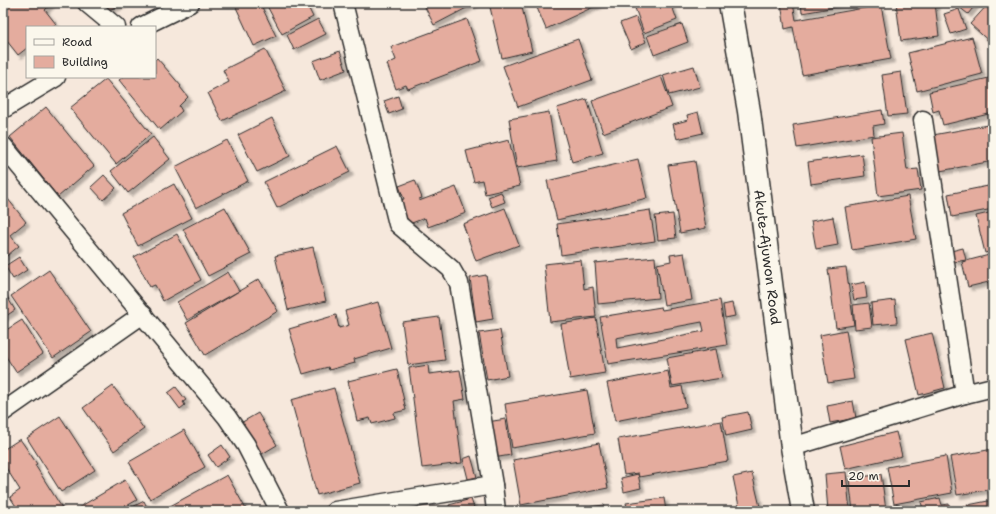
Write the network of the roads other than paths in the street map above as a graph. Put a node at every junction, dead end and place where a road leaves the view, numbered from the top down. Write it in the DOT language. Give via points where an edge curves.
graph roads {
  1 [pos="87,3"];
  2 [pos="190,3"];
  3 [pos="343,3"];
  4 [pos="730,3"];
  5 [pos="115,26"];
  6 [pos="143,26"];
  7 [pos="54,78"];
  8 [pos="3,109"];
  9 [pos="923,120"];
  10 [pos="3,146"];
  11 [pos="143,314"];
  12 [pos="993,388"];
  13 [pos="965,394"];
  14 [pos="3,412"];
  15 [pos="792,447"];
  16 [pos="493,485"];
  17 [pos="280,511"];
  18 [pos="334,511"];
  19 [pos="496,511"];
  20 [pos="802,511"];
  1 -- 5 [label="street"];
  2 -- 6 [label="street"];
  3 -- 16 [label="street" via="398,224 451,268 459,283"];
  4 -- 15 [label="main road, Akute-Ajuwon Road" via="749,111"];
  7 -- 8 [label="street"];
  9 -- 13 [label="street"];
  10 -- 11 [label="street"];
  11 -- 14 [label="street"];
  11 -- 17 [label="street" via="227,417 246,445"];
  12 -- 13 [label="street"];
  13 -- 15 [label="street"];
  15 -- 20 [label="main road, Akute-Ajuwon Road"];
  16 -- 18 [label="street"];
  16 -- 19 [label="street"];
}
